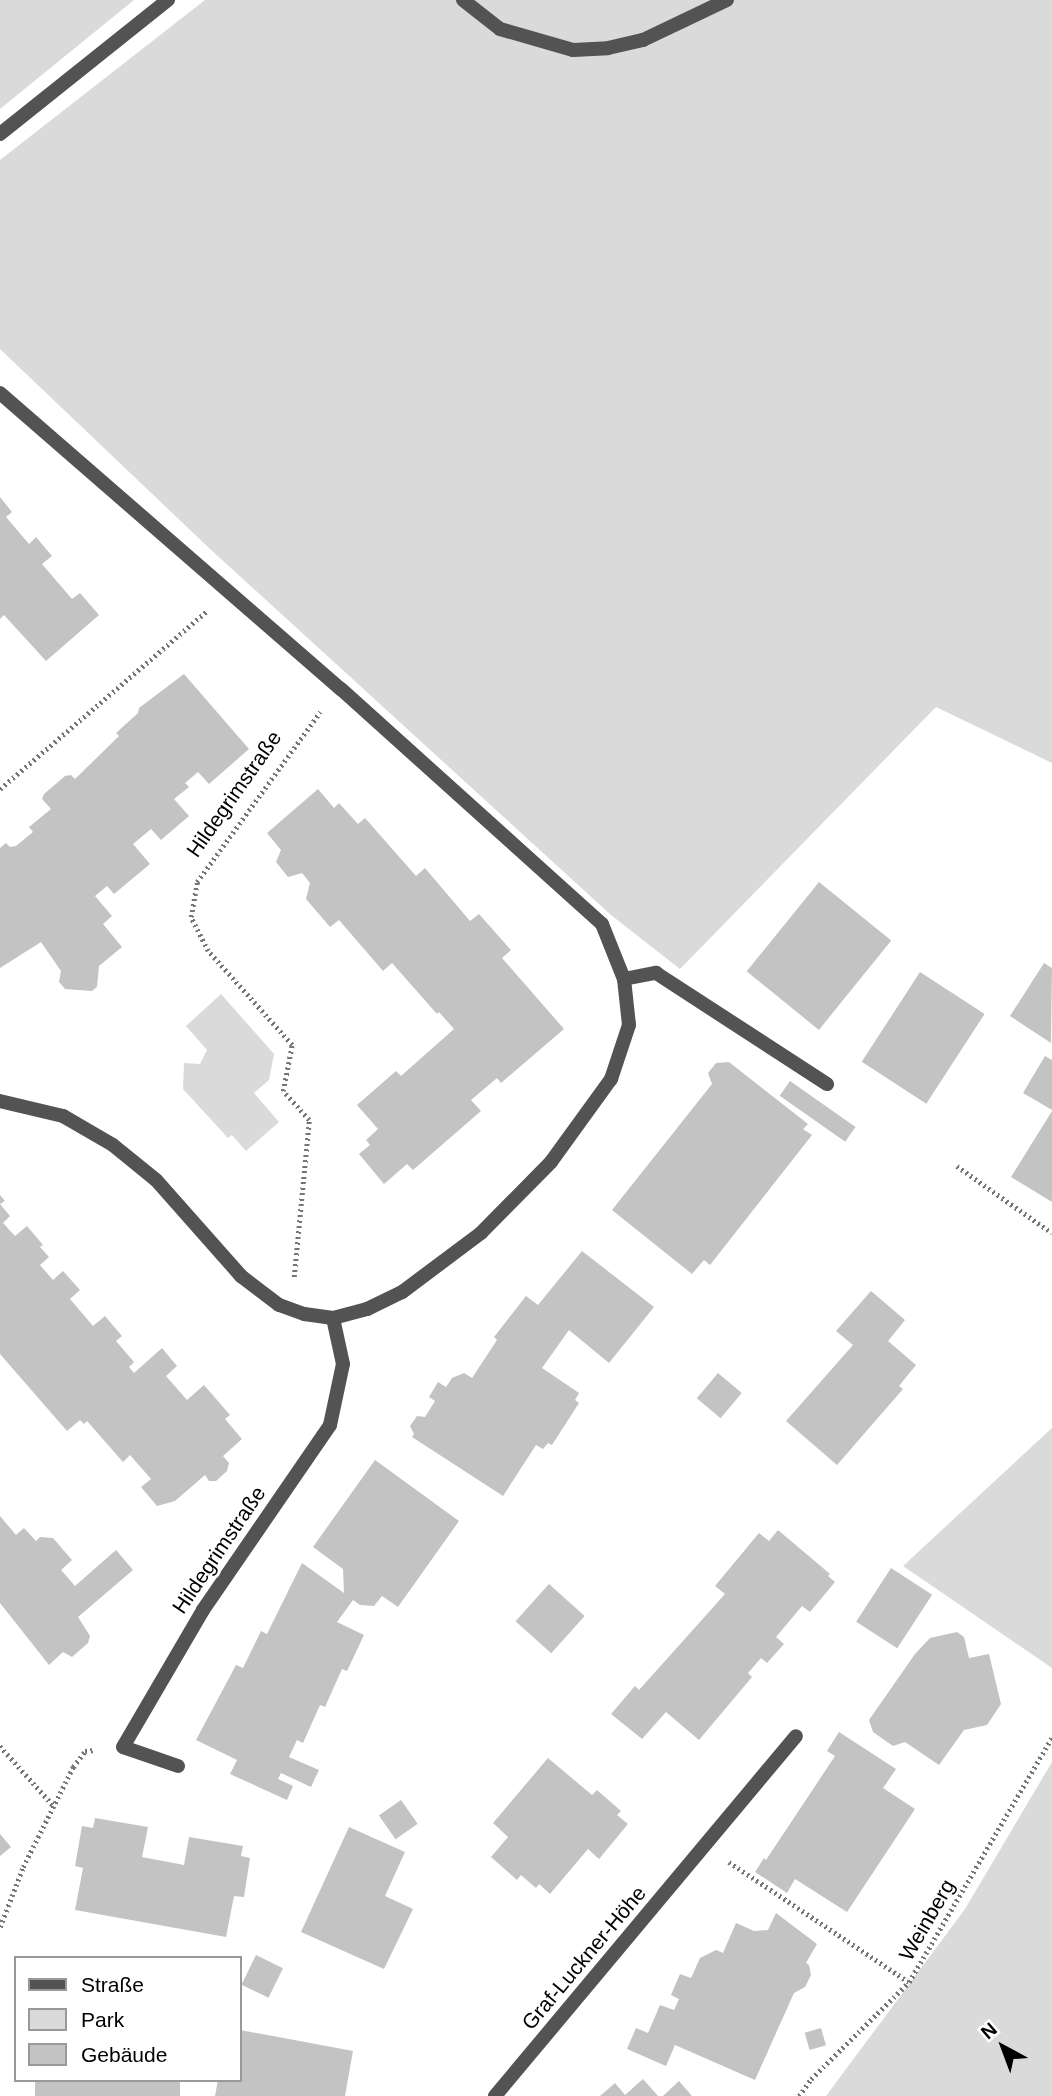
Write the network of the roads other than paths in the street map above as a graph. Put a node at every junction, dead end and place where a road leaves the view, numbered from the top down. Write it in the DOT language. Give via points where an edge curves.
graph roads {
  1 [pos="168,0"];
  2 [pos="463,0"];
  3 [pos="727,0"];
  4 [pos="0,134"];
  5 [pos="0,393"];
  6 [pos="624,979"];
  7 [pos="827,1084"];
  8 [pos="0,1101"];
  9 [pos="333,1318"];
  10 [pos="796,1736"];
  11 [pos="178,1766"];
  12 [pos="495,2096"];
  1 -- 4 [label="street"];
  2 -- 3 [label="street" via="500,29 573,50 643,40"];
  5 -- 6 [label="street" via="341,689 602,924"];
  6 -- 7 [label="street" via="656,973"];
  6 -- 9 [label="street" via="629,1025 611,1079 551,1162 481,1233 402,1292"];
  8 -- 9 [label="street" via="63,1116 113,1145 156,1180 241,1276 279,1306"];
  9 -- 11 [label="street, Hildegrimstraße" via="343,1364 330,1425 203,1610 124,1746"];
  10 -- 12 [label="street, Graf-Luckner-Höhe"];
}
